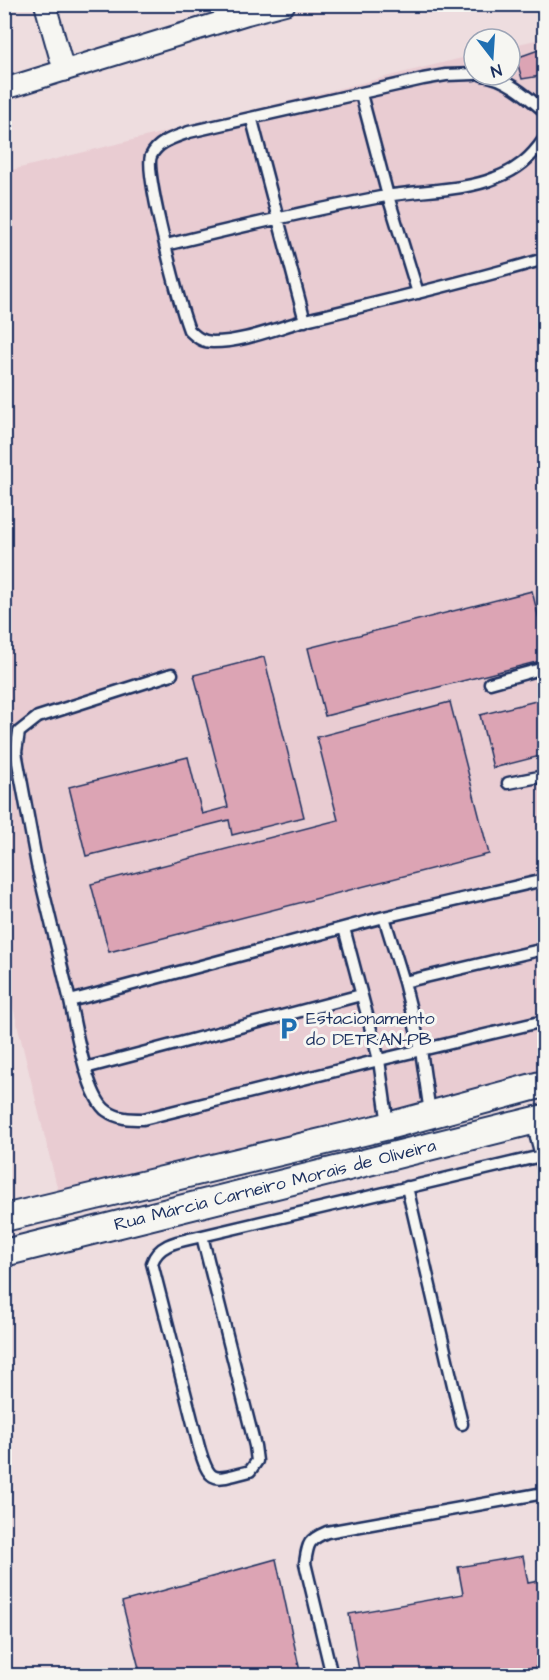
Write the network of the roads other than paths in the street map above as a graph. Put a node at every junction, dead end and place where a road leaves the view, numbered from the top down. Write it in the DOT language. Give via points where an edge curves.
graph roads {
  1 [pos="45,4"];
  2 [pos="285,4"];
  3 [pos="246,9"];
  4 [pos="64,71"];
  5 [pos="462,74"];
  6 [pos="511,87"];
  7 [pos="4,89"];
  8 [pos="361,94"];
  9 [pos="544,111"];
  10 [pos="252,120"];
  11 [pos="544,139"];
  12 [pos="388,196"];
  13 [pos="276,219"];
  14 [pos="166,245"];
  15 [pos="544,259"];
  16 [pos="418,293"];
  17 [pos="304,321"];
  18 [pos="544,668"];
  19 [pos="172,674"];
  20 [pos="490,683"];
  21 [pos="544,776"];
  22 [pos="508,783"];
  23 [pos="544,880"];
  24 [pos="384,917"];
  25 [pos="344,928"];
  26 [pos="544,949"];
  27 [pos="404,982"];
  28 [pos="361,995"];
  29 [pos="70,1001"];
  30 [pos="544,1021"];
  31 [pos="421,1050"];
  32 [pos="379,1060"];
  33 [pos="85,1068"];
  34 [pos="544,1084"];
  35 [pos="430,1113"];
  36 [pos="538,1120"];
  37 [pos="388,1126"];
  38 [pos="541,1156"];
  39 [pos="544,1171"];
  40 [pos="407,1187"];
  41 [pos="4,1218"];
  42 [pos="202,1236"];
  43 [pos="4,1253"];
  44 [pos="462,1424"];
  45 [pos="544,1493"];
  46 [pos="544,1672"];
  47 [pos="332,1676"];
  48 [pos="528,1676"];
  1 -- 4 [label="street"];
  2 -- 3 [label="street"];
  3 -- 4 [label="street"];
  4 -- 7 [label="street"];
  5 -- 8 [label="lane"];
  6 -- 9 [label="lane"];
  8 -- 10 [label="lane"];
  8 -- 12 [label="lane"];
  10 -- 13 [label="lane"];
  10 -- 14 [label="lane" via="189,132 156,148 149,169"];
  11 -- 12 [label="lane" via="525,162 493,180"];
  12 -- 13 [label="lane"];
  12 -- 16 [label="lane"];
  13 -- 14 [label="lane"];
  13 -- 17 [label="lane"];
  14 -- 17 [label="lane" via="187,324 196,337 211,342 239,339"];
  15 -- 16 [label="lane"];
  16 -- 17 [label="lane"];
  18 -- 20 [label="lane"];
  19 -- 29 [label="lane" via="38,717 19,732 16,752 37,865"];
  21 -- 22 [label="lane"];
  23 -- 24 [label="lane"];
  24 -- 25 [label="lane"];
  24 -- 27 [label="lane"];
  25 -- 28 [label="lane"];
  25 -- 29 [label="lane"];
  26 -- 27 [label="lane"];
  27 -- 31 [label="lane"];
  28 -- 32 [label="lane"];
  28 -- 33 [label="lane"];
  29 -- 33 [label="lane"];
  30 -- 31 [label="lane"];
  31 -- 32 [label="lane"];
  31 -- 35 [label="lane"];
  32 -- 33 [label="lane" via="143,1119 120,1118 106,1111 97,1101"];
  32 -- 37 [label="lane"];
  34 -- 35 [label="street, Rua Márcia Carneiro Morais de Oliveira"];
  35 -- 37 [label="street, Rua Márcia Carneiro Morais de Oliveira"];
  36 -- 38 [label="lane"];
  36 -- 43 [label="street, Rua Márcia Carneiro Morais de Oliveira"];
  37 -- 41 [label="street, Rua Márcia Carneiro Morais de Oliveira"];
  38 -- 39 [label="lane"];
  38 -- 40 [label="lane"];
  40 -- 42 [label="lane"];
  40 -- 44 [label="lane"];
  42 -- 42 [label="lane" via="165,1246 155,1254 152,1263 204,1466 210,1476 219,1479 250,1471 256,1461 255,1446"];
  45 -- 47 [label="lane" via="327,1532 312,1539 305,1563"];
  46 -- 48 [label="lane"];
}
